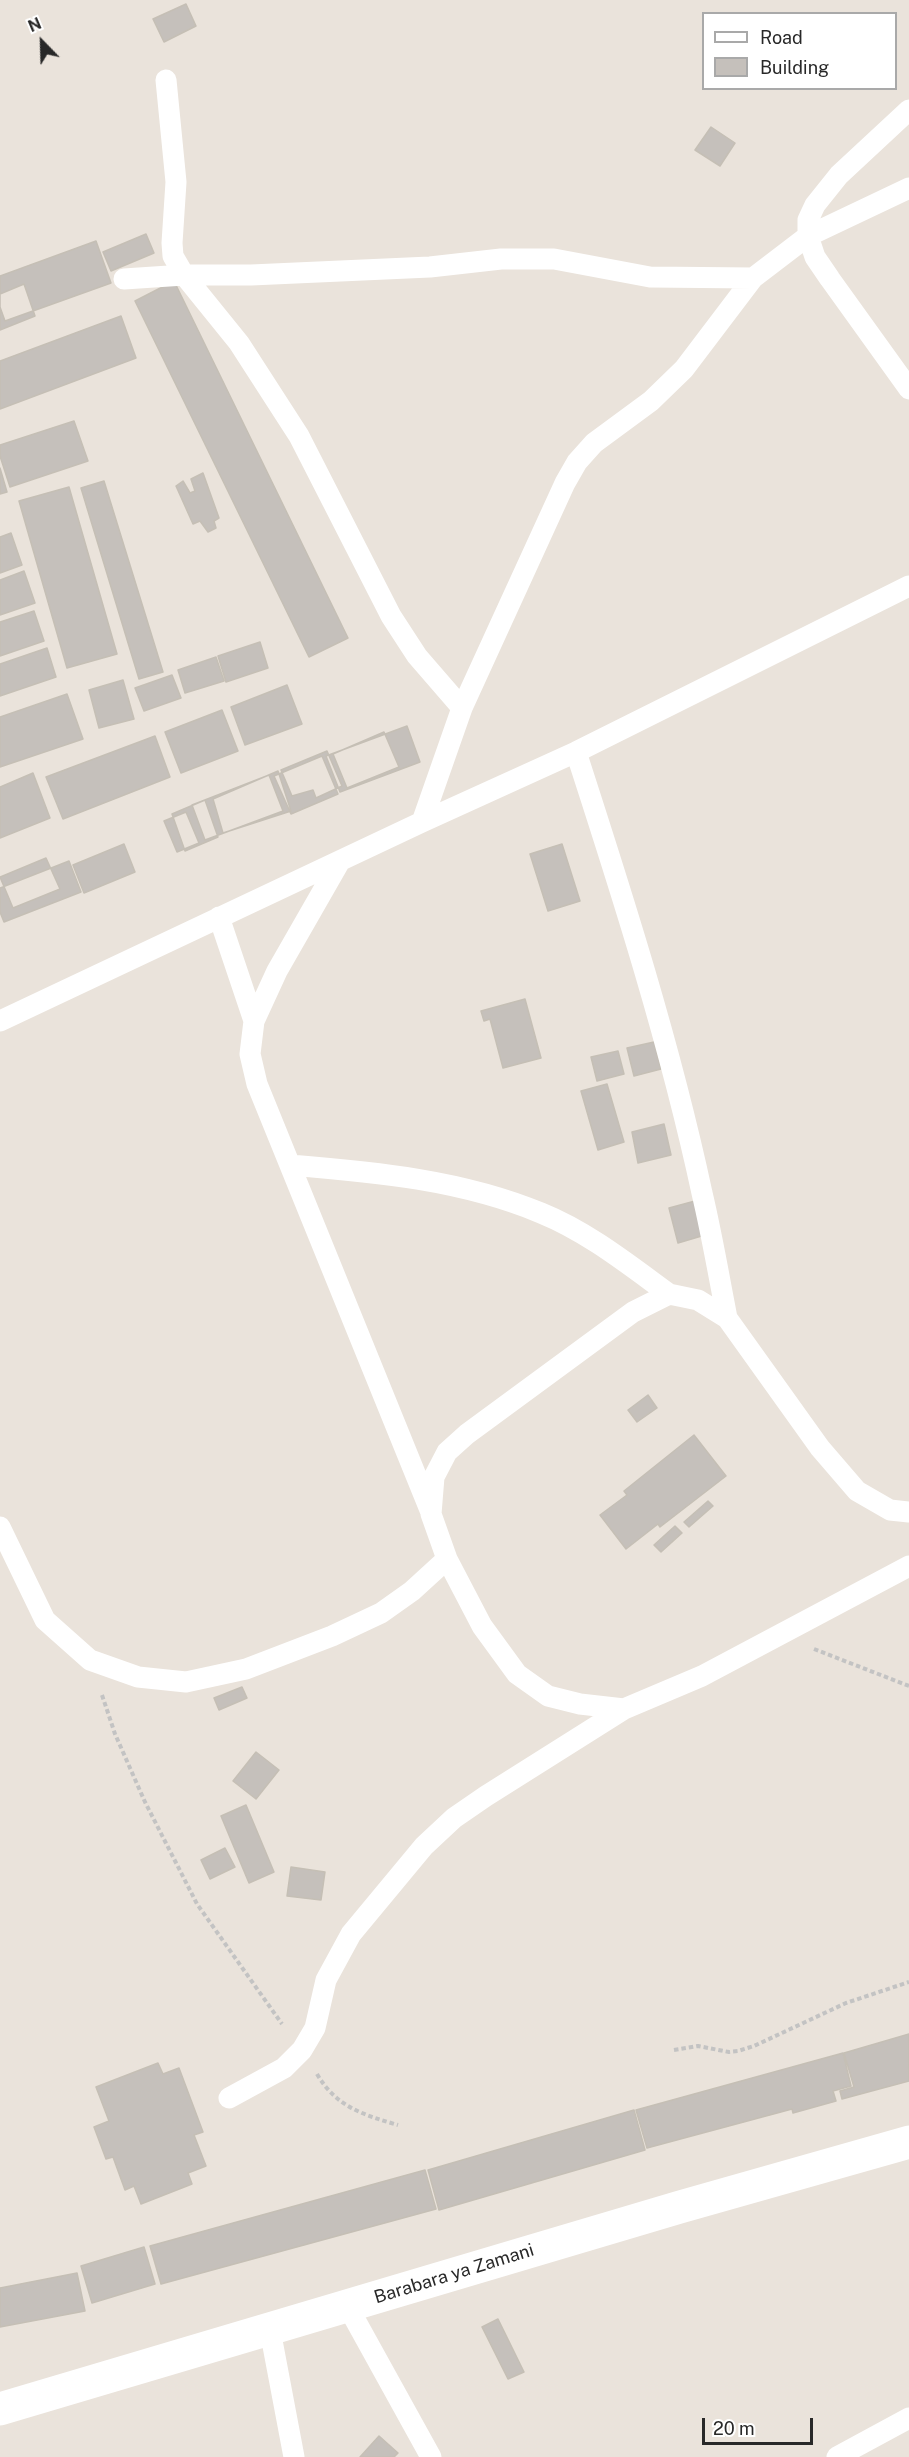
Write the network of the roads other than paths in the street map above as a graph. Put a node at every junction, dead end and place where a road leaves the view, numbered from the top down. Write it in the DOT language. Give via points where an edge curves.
graph roads {
  1 [pos="166,80"];
  2 [pos="909,110"];
  3 [pos="909,188"];
  4 [pos="808,236"];
  5 [pos="184,275"];
  6 [pos="753,278"];
  7 [pos="124,279"];
  8 [pos="909,389"];
  9 [pos="909,586"];
  10 [pos="462,708"];
  11 [pos="576,752"];
  12 [pos="422,822"];
  13 [pos="340,861"];
  14 [pos="219,917"];
  15 [pos="0,1021"];
  16 [pos="254,1021"];
  17 [pos="290,1164"];
  18 [pos="669,1294"];
  19 [pos="727,1318"];
  20 [pos="909,1512"];
  21 [pos="432,1514"];
  22 [pos="0,1527"];
  23 [pos="447,1559"];
  24 [pos="909,1566"];
  25 [pos="624,1709"];
  26 [pos="229,2098"];
  27 [pos="909,2142"];
  28 [pos="348,2307"];
  29 [pos="270,2330"];
  30 [pos="0,2409"];
  31 [pos="909,2418"];
  32 [pos="294,2457"];
  33 [pos="431,2457"];
  34 [pos="837,2457"];
  1 -- 5 [label="lane" via="176,182 173,256"];
  2 -- 4 [label="lane" via="839,175 815,205 808,220"];
  3 -- 4 [label="lane"];
  4 -- 6 [label="lane"];
  4 -- 8 [label="lane" via="815,257"];
  5 -- 6 [label="lane" via="554,259 650,277"];
  5 -- 7 [label="lane"];
  5 -- 10 [label="lane" via="239,343 299,436 391,616 417,656"];
  6 -- 10 [label="lane" via="684,369 651,401 594,443 578,462"];
  9 -- 11 [label="lane"];
  10 -- 12 [label="lane"];
  11 -- 12 [label="lane"];
  11 -- 19 [label="lane" via="629,916 673,1075"];
  12 -- 13 [label="lane"];
  13 -- 14 [label="lane"];
  13 -- 16 [label="lane" via="277,971"];
  14 -- 15 [label="lane"];
  14 -- 16 [label="lane"];
  16 -- 17 [label="lane" via="250,1054 257,1084"];
  17 -- 18 [label="lane" via="417,1179 489,1194 543,1214 604,1247"];
  17 -- 21 [label="lane"];
  18 -- 19 [label="lane" via="699,1300"];
  18 -- 21 [label="lane" via="633,1312 447,1452 435,1477"];
  19 -- 20 [label="lane" via="820,1448 856,1491 890,1510"];
  21 -- 23 [label="lane"];
  22 -- 23 [label="lane" via="45,1620 90,1660 138,1677 186,1682 246,1670 381,1613"];
  23 -- 25 [label="lane" via="482,1626 517,1674 548,1696"];
  24 -- 25 [label="lane" via="702,1676"];
  25 -- 26 [label="lane" via="486,1796 424,1846 351,1934 326,1980 315,2028 302,2050 284,2068"];
  27 -- 28 [label="street, Barabara ya Zamani"];
  28 -- 29 [label="street, Barabara ya Zamani"];
  28 -- 33 [label="lane"];
  29 -- 30 [label="street, Barabara ya Zamani"];
  29 -- 32 [label="lane"];
  31 -- 34 [label="lane"];
}
